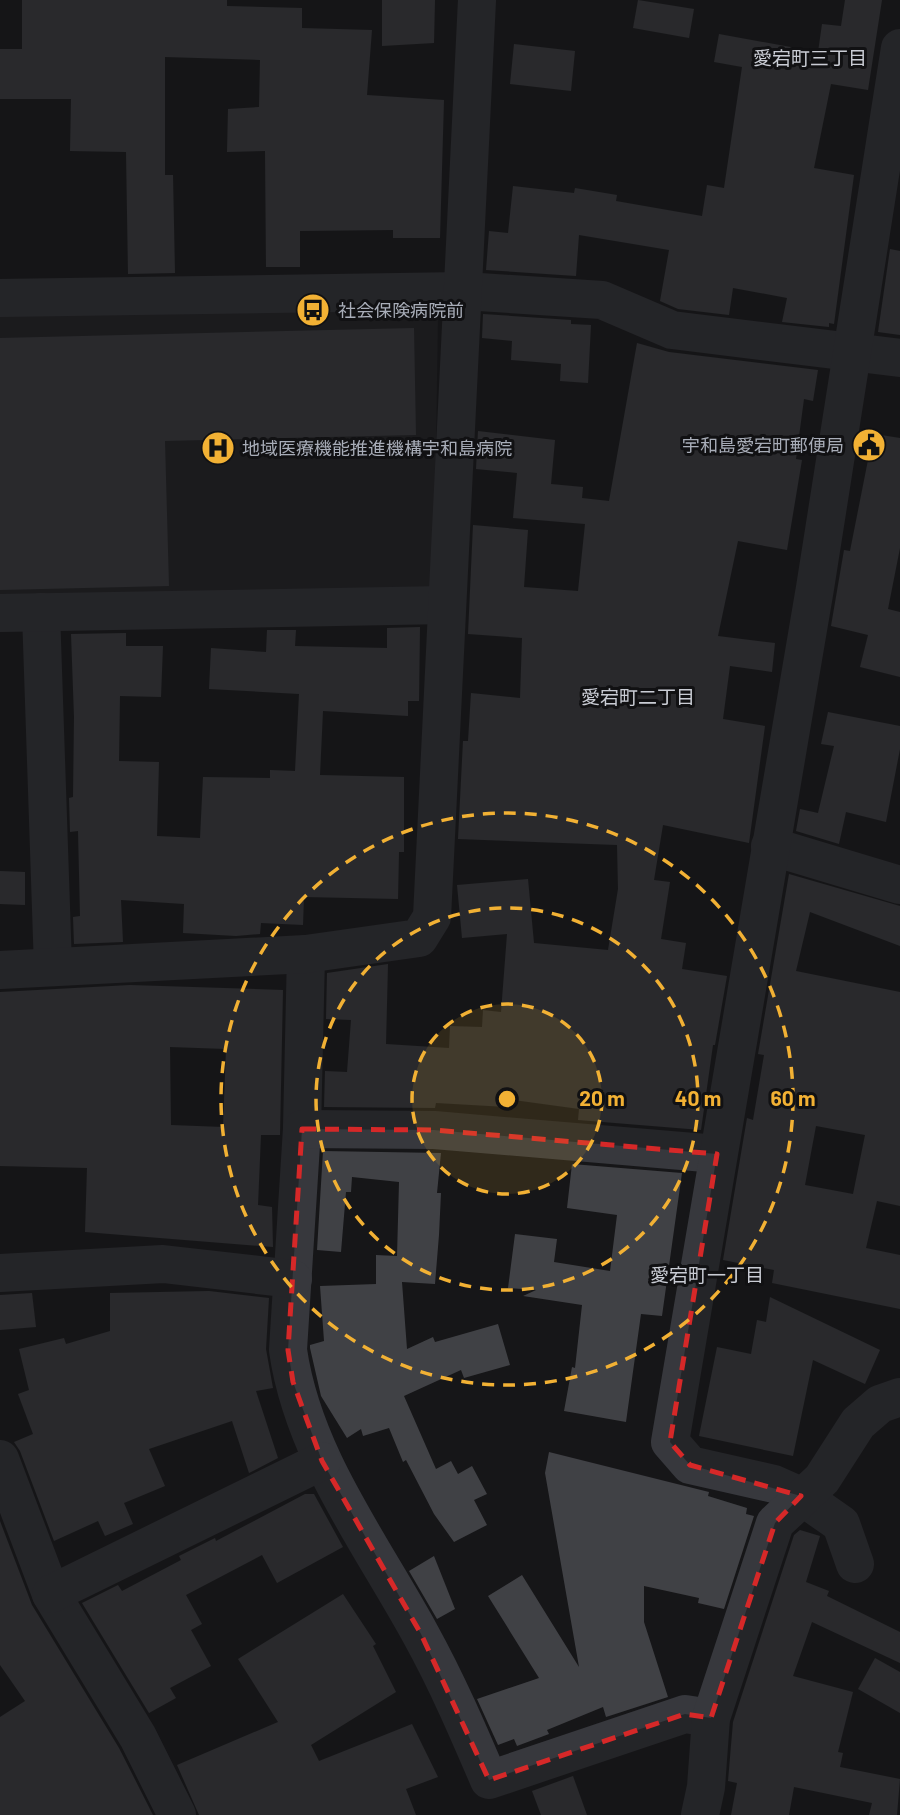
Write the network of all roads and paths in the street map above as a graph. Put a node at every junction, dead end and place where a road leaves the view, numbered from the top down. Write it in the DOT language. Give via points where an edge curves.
graph roads {
  1 [pos="477,0"];
  2 [pos="900,48"];
  3 [pos="464,291"];
  4 [pos="0,298"];
  5 [pos="850,352"];
  6 [pos="900,358"];
  7 [pos="446,605"];
  8 [pos="41,612"];
  9 [pos="0,613"];
  10 [pos="770,846"];
  11 [pos="900,885"];
  12 [pos="306,954"];
  13 [pos="52,968"];
  14 [pos="0,970"];
  15 [pos="302,1129"];
  16 [pos="717,1154"];
  17 [pos="0,1273"];
  18 [pos="293,1279"];
  19 [pos="900,1397"];
  20 [pos="0,1459"];
  21 [pos="322,1461"];
  22 [pos="801,1496"];
  23 [pos="855,1564"];
  24 [pos="51,1594"];
  25 [pos="711,1718"];
  26 [pos="177,1815"];
  27 [pos="700,1815"];
  1 -- 3 [label="street"];
  2 -- 5 [label="street"];
  3 -- 4 [label="street"];
  3 -- 5 [label="street" via="601,300 672,330"];
  3 -- 7 [label="street"];
  5 -- 6 [label="street"];
  5 -- 10 [label="street"];
  7 -- 8 [label="street"];
  7 -- 12 [label="street" via="432,917 419,938"];
  8 -- 9 [label="street"];
  8 -- 13 [label="street"];
  10 -- 11 [label="street"];
  10 -- 16 [label="street"];
  12 -- 13 [label="street"];
  12 -- 15 [label="street"];
  13 -- 14 [label="street"];
  15 -- 16 [label="street" via="434,1130"];
  15 -- 18 [label="street"];
  16 -- 22 [label="street" via="670,1442 690,1465 774,1484"];
  17 -- 18 [label="street" via="163,1264"];
  18 -- 21 [label="street" via="288,1350 293,1382"];
  19 -- 22 [label="street" via="880,1404 858,1423 822,1479"];
  20 -- 24 [label="street"];
  21 -- 24 [label="street"];
  21 -- 25 [label="street" via="421,1634 459,1707 489,1780 685,1714"];
  22 -- 23 [label="street" via="841,1524"];
  22 -- 25 [label="street" via="775,1523"];
  24 -- 26 [label="street" via="138,1737"];
  25 -- 27 [label="street"];
}
